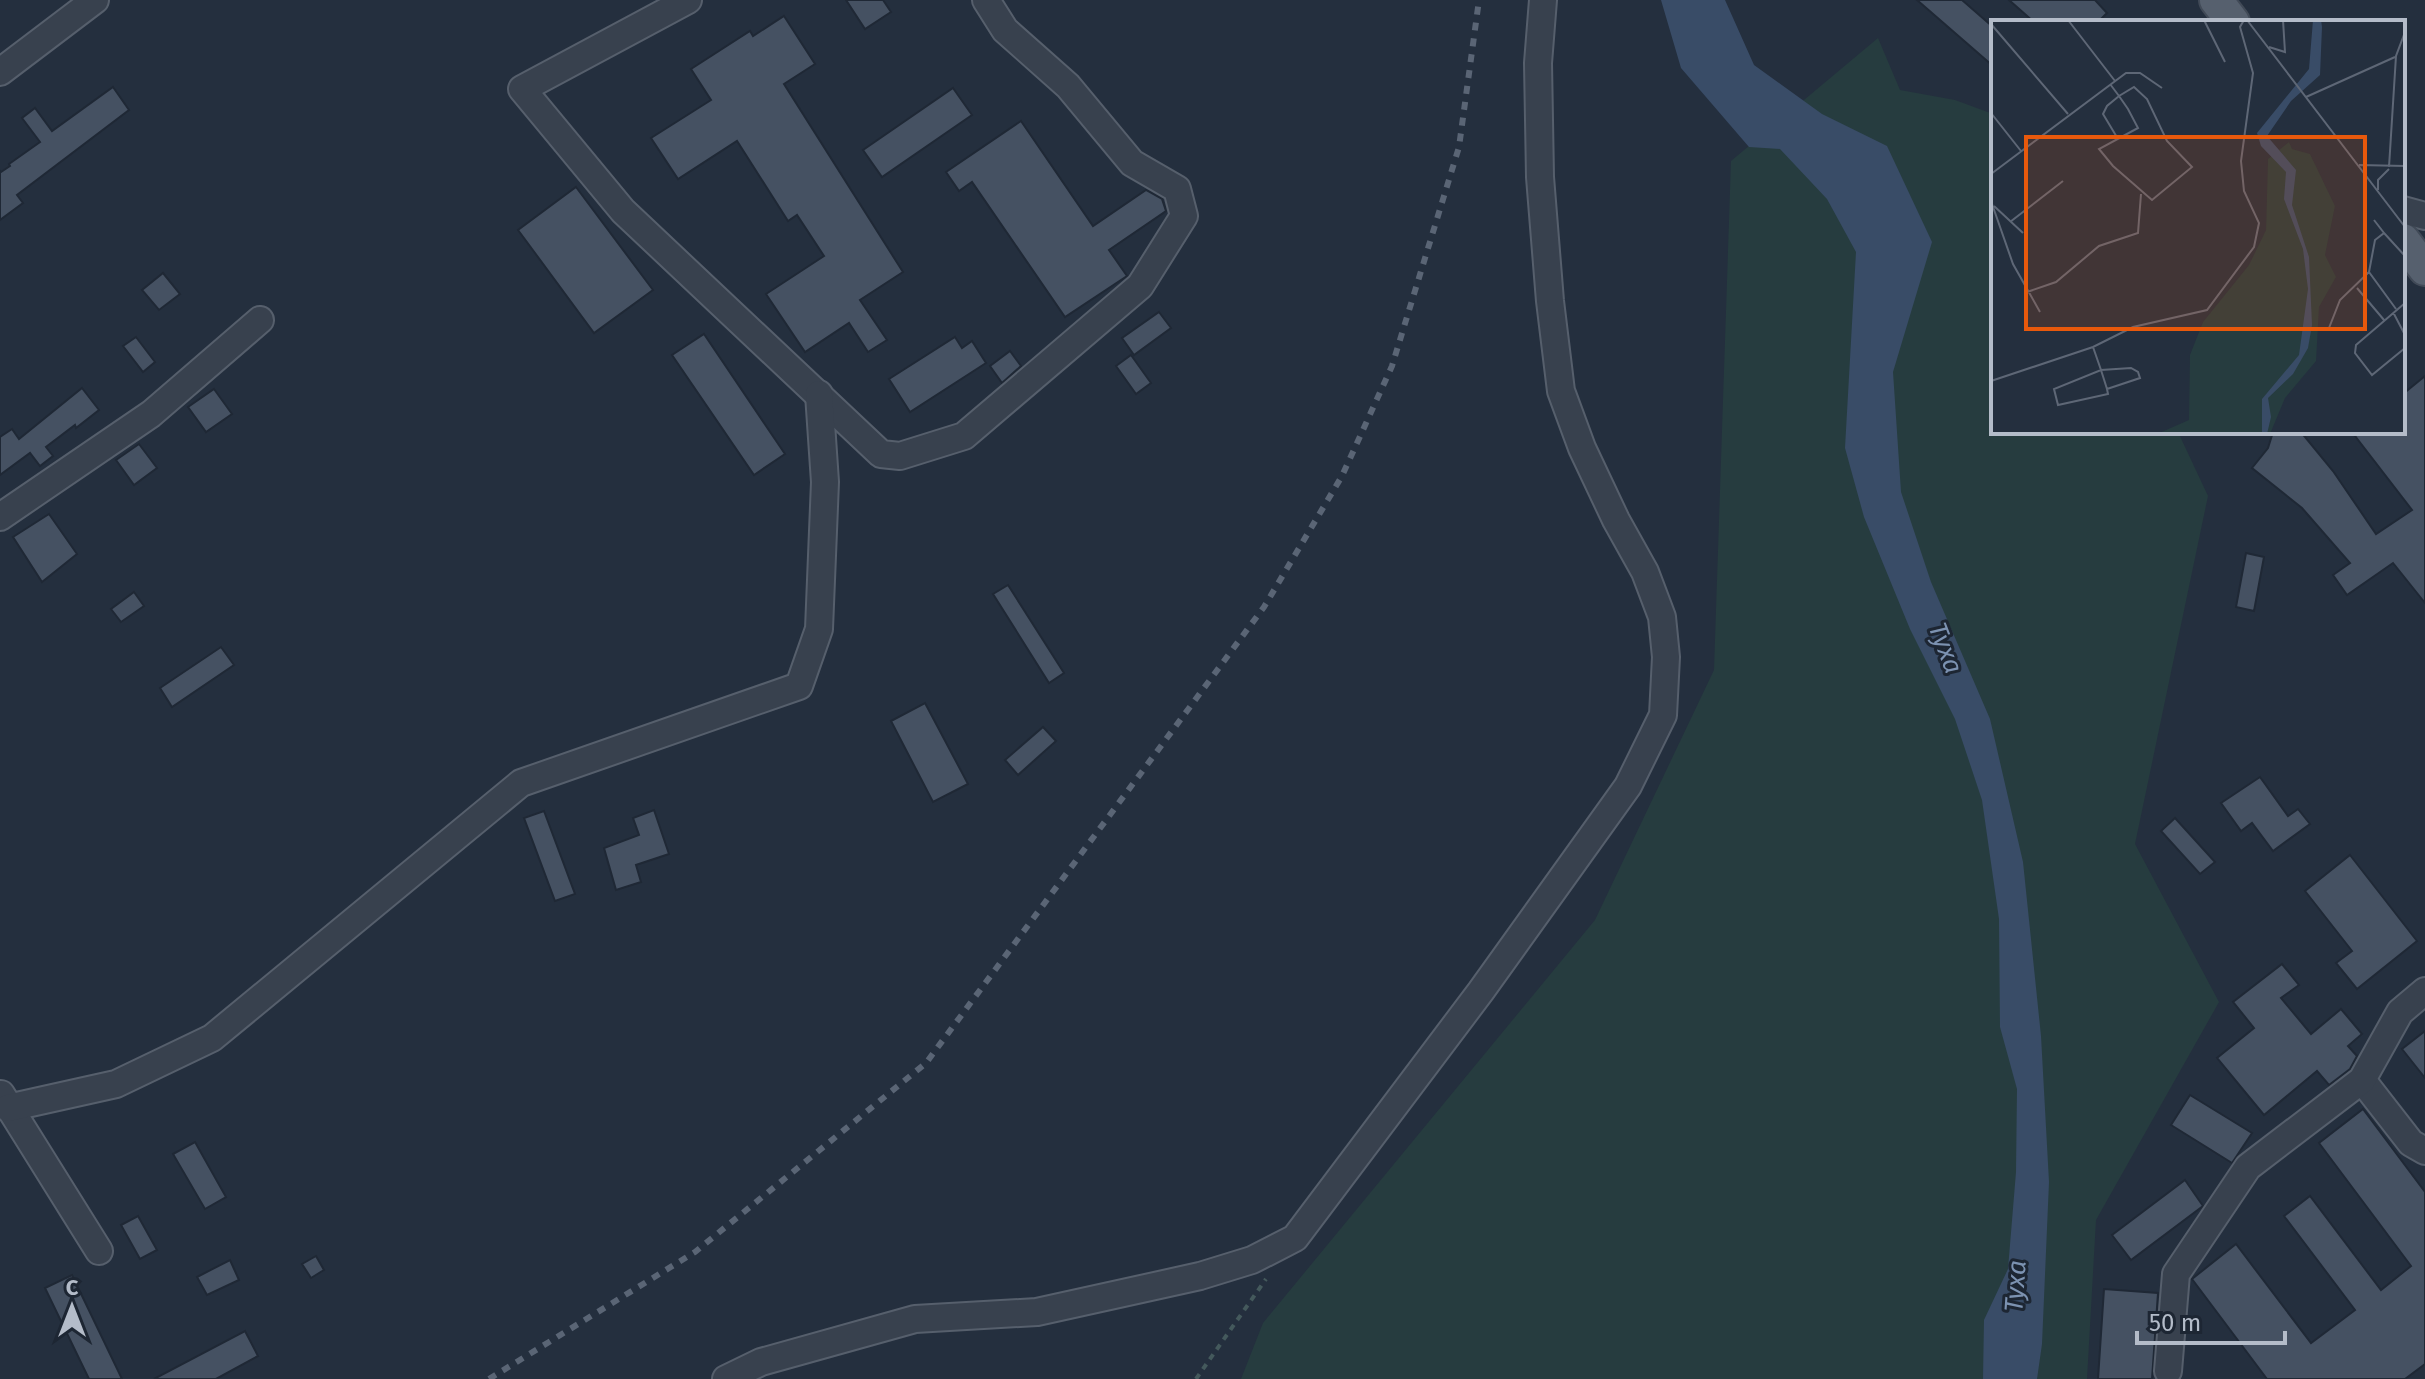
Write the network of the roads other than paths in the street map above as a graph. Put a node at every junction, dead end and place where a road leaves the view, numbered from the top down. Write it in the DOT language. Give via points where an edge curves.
graph roads {
  1 [pos="95,0"];
  2 [pos="688,0"];
  3 [pos="986,0"];
  4 [pos="1543,0"];
  5 [pos="2216,0"];
  6 [pos="654,8"];
  7 [pos="2231,20"];
  8 [pos="0,72"];
  9 [pos="2405,211"];
  10 [pos="2425,216"];
  11 [pos="2405,243"];
  12 [pos="2425,269"];
  13 [pos="260,320"];
  14 [pos="819,394"];
  15 [pos="0,517"];
  16 [pos="2425,991"];
  17 [pos="2362,1080"];
  18 [pos="4,1100"];
  19 [pos="2425,1151"];
  20 [pos="99,1251"];
  21 [pos="2168,1371"];
  22 [pos="726,1379"];
  1 -- 8 [label="street"];
  2 -- 6 [label="street"];
  3 -- 14 [label="street" via="1005,30 1068,86 1132,163 1177,189 1184,216 1140,286 964,436 900,456 881,454"];
  4 -- 22 [label="street" via="1540,177 1561,391 1582,448 1662,617 1663,715 1628,786 1295,1238 1252,1260 1200,1276 1037,1312 915,1319 761,1362"];
  5 -- 7 [label="main road"];
  6 -- 14 [label="street" via="522,89 623,211"];
  9 -- 10 [label="street"];
  11 -- 12 [label="main road"];
  13 -- 15 [label="street" via="151,414"];
  14 -- 18 [label="street" via="825,482 819,629 799,686 521,783 212,1038 116,1084"];
  16 -- 17 [label="street" via="2400,1012"];
  17 -- 19 [label="street" via="2411,1143"];
  17 -- 21 [label="street" via="2248,1167 2176,1274"];
  18 -- 20 [label="street"];
}
